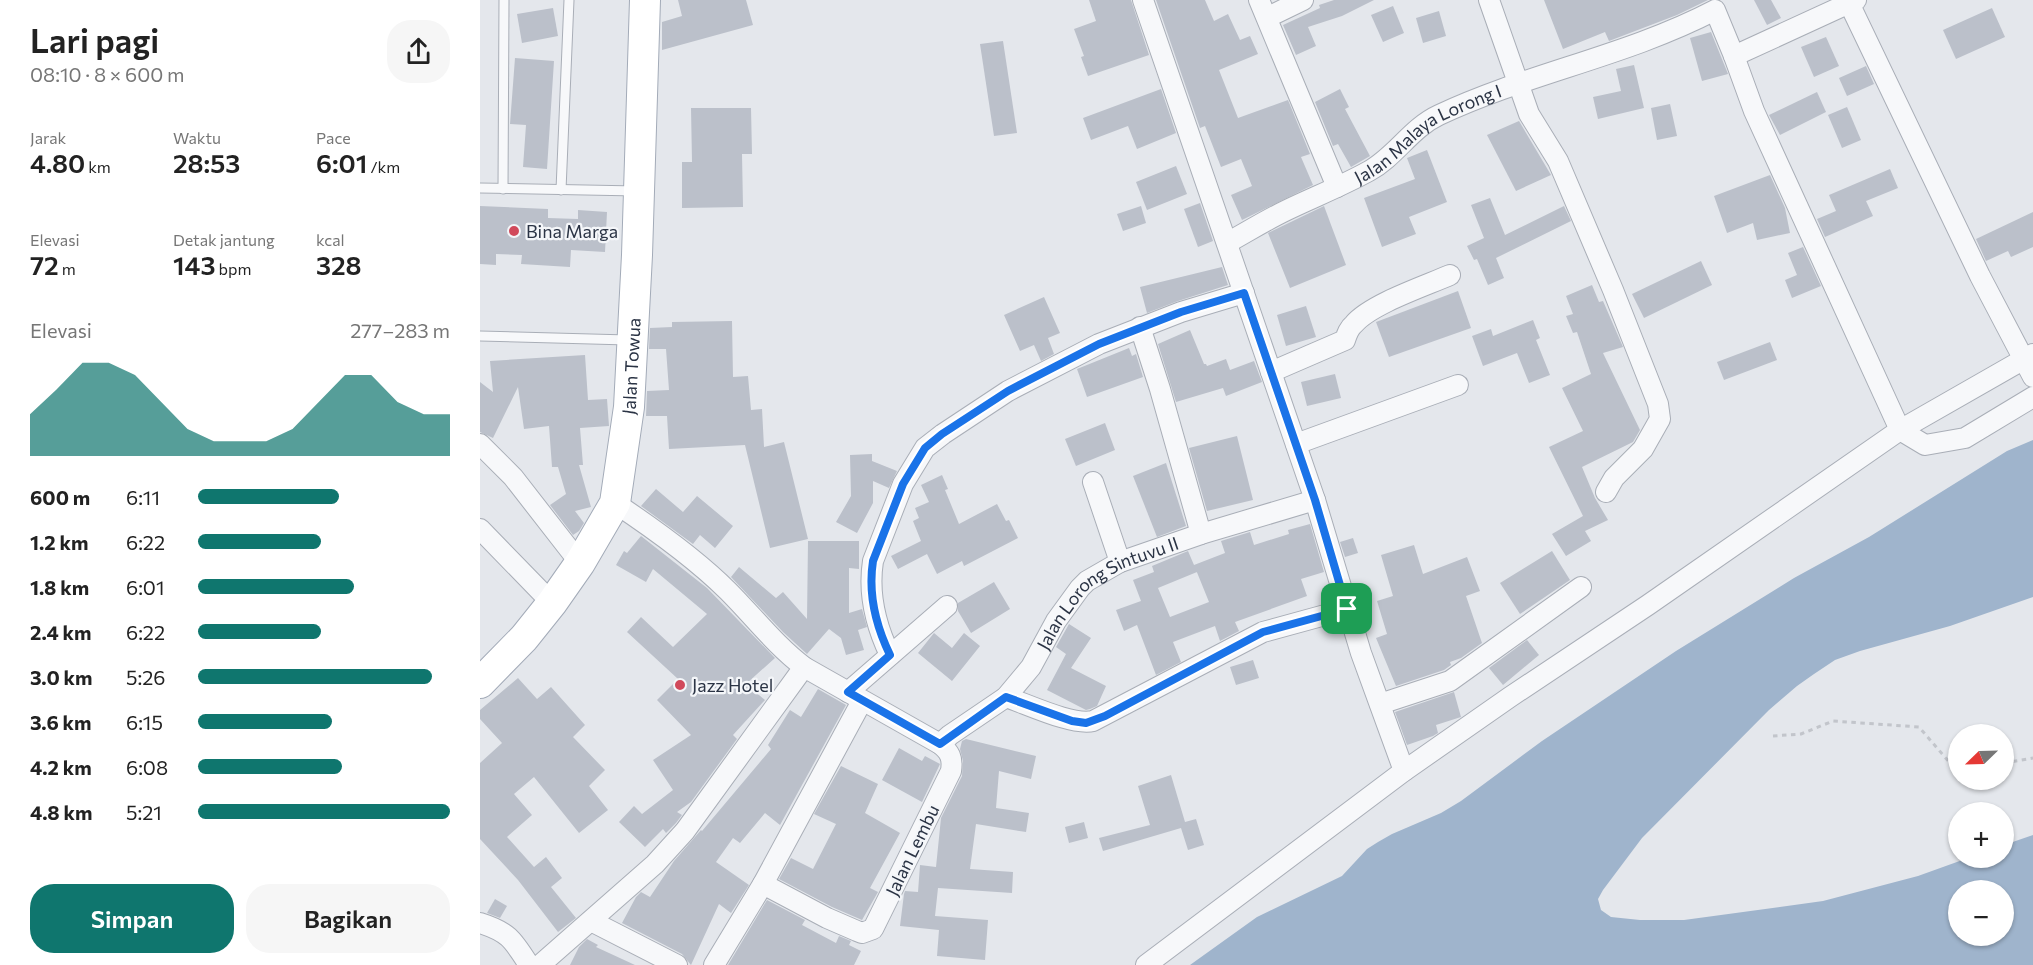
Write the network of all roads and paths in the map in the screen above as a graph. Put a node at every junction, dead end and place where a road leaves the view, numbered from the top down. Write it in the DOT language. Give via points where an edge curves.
graph roads {
  1 [pos="504,0"];
  2 [pos="569,0"];
  3 [pos="645,0"];
  4 [pos="1143,0"];
  5 [pos="1303,0"];
  6 [pos="1489,0"];
  7 [pos="1852,1"];
  8 [pos="1712,5"];
  9 [pos="1263,9"];
  10 [pos="1734,56"];
  11 [pos="1519,84"];
  12 [pos="1337,187"];
  13 [pos="480,188"];
  14 [pos="503,189"];
  15 [pos="561,190"];
  16 [pos="638,192"];
  17 [pos="1227,243"];
  18 [pos="1450,275"];
  19 [pos="1244,293"];
  20 [pos="1140,327"];
  21 [pos="480,336"];
  22 [pos="632,340"];
  23 [pos="2030,364"];
  24 [pos="1271,372"];
  25 [pos="1458,385"];
  26 [pos="2033,397"];
  27 [pos="1900,430"];
  28 [pos="480,444"];
  29 [pos="1296,444"];
  30 [pos="1094,482"];
  31 [pos="1606,492"];
  32 [pos="1315,500"];
  33 [pos="615,503"];
  34 [pos="480,529"];
  35 [pos="1201,534"];
  36 [pos="1120,562"];
  37 [pos="580,563"];
  38 [pos="1581,587"];
  39 [pos="552,603"];
  40 [pos="947,606"];
  41 [pos="1347,609"];
  42 [pos="890,655"];
  43 [pos="804,667"];
  44 [pos="480,683"];
  45 [pos="855,696"];
  46 [pos="1006,697"];
  47 [pos="1380,704"];
  48 [pos="1773,736"];
  49 [pos="940,744"];
  50 [pos="2033,758"];
  51 [pos="1948,761"];
  52 [pos="2014,761"];
  53 [pos="1404,771"];
  54 [pos="763,884"];
  55 [pos="591,921"];
  56 [pos="480,923"];
  57 [pos="529,965"];
  58 [pos="540,965"];
  59 [pos="677,965"];
  60 [pos="714,965"];
  61 [pos="1146,965"];
  1 -- 14 [label="lane"];
  2 -- 15 [label="lane"];
  3 -- 16 [label="main road, Jalan Towua"];
  4 -- 17 [label="street"];
  5 -- 9 [label="street, Jalan Malaya Lorong I"];
  6 -- 11 [label="street, Jalan Malaya Lorong I"];
  7 -- 10 [label="street"];
  7 -- 23 [label="street" via="1980,276"];
  8 -- 10 [label="street, Jalan Malaya Lorong I"];
  8 -- 11 [label="street, Jalan Malaya Lorong I" via="1641,42"];
  9 -- 12 [label="street, Jalan Malaya Lorong I"];
  10 -- 27 [label="street, Jalan Malaya Lorong I" via="1754,111"];
  11 -- 12 [label="street, Jalan Malaya Lorong I" via="1438,116 1416,129 1393,155"];
  11 -- 31 [label="street" via="1529,114 1558,161 1658,405 1660,419 1643,448"];
  12 -- 17 [label="street, Jalan Malaya Lorong I"];
  13 -- 14 [label="lane"];
  14 -- 15 [label="lane"];
  15 -- 16 [label="lane"];
  16 -- 22 [label="main road, Jalan Towua"];
  17 -- 19 [label="street"];
  18 -- 24 [label="street" via="1358,319 1345,340"];
  19 -- 20 [label="street"];
  19 -- 24 [label="street"];
  20 -- 35 [label="street"];
  20 -- 42 [label="street" via="1008,391 925,448 903,484 871,571 874,612"];
  21 -- 22 [label="lane"];
  22 -- 33 [label="main road, Jalan Towua" via="629,407"];
  23 -- 27 [label="street"];
  24 -- 29 [label="street"];
  25 -- 29 [label="street"];
  26 -- 27 [label="street" via="1965,438 1925,445"];
  27 -- 53 [label="street"];
  28 -- 37 [label="street" via="513,477"];
  29 -- 32 [label="street"];
  30 -- 36 [label="street"];
  32 -- 35 [label="street, Jalan Lorong Sintuvu II"];
  32 -- 41 [label="street"];
  33 -- 37 [label="main road, Jalan Towua"];
  33 -- 43 [label="street" via="698,563"];
  34 -- 39 [label="street"];
  35 -- 36 [label="street, Jalan Lorong Sintuvu II"];
  36 -- 46 [label="street, Jalan Lorong Sintuvu II" via="1080,588 1056,621 1031,667"];
  37 -- 39 [label="main road, Jalan Towua"];
  38 -- 47 [label="street" via="1450,681"];
  39 -- 44 [label="main road, Jalan Towua"];
  40 -- 42 [label="street"];
  41 -- 46 [label="street" via="1263,632 1086,723"];
  41 -- 47 [label="street"];
  42 -- 45 [label="street"];
  43 -- 45 [label="street"];
  43 -- 55 [label="street" via="685,831 655,864"];
  45 -- 49 [label="street"];
  45 -- 54 [label="street"];
  46 -- 49 [label="street, Jalan Lorong Sintuvu II"];
  47 -- 53 [label="street"];
  48 -- 51 [label="path" via="1801,734 1833,720 1919,727"];
  49 -- 54 [label="street, Jalan Lembu" via="952,759 951,771 873,929 857,931"];
  50 -- 52 [label="path"];
  53 -- 61 [label="street"];
  54 -- 60 [label="street"];
  55 -- 58 [label="street"];
  55 -- 59 [label="street"];
  56 -- 57 [label="street" via="504,932"];
}
